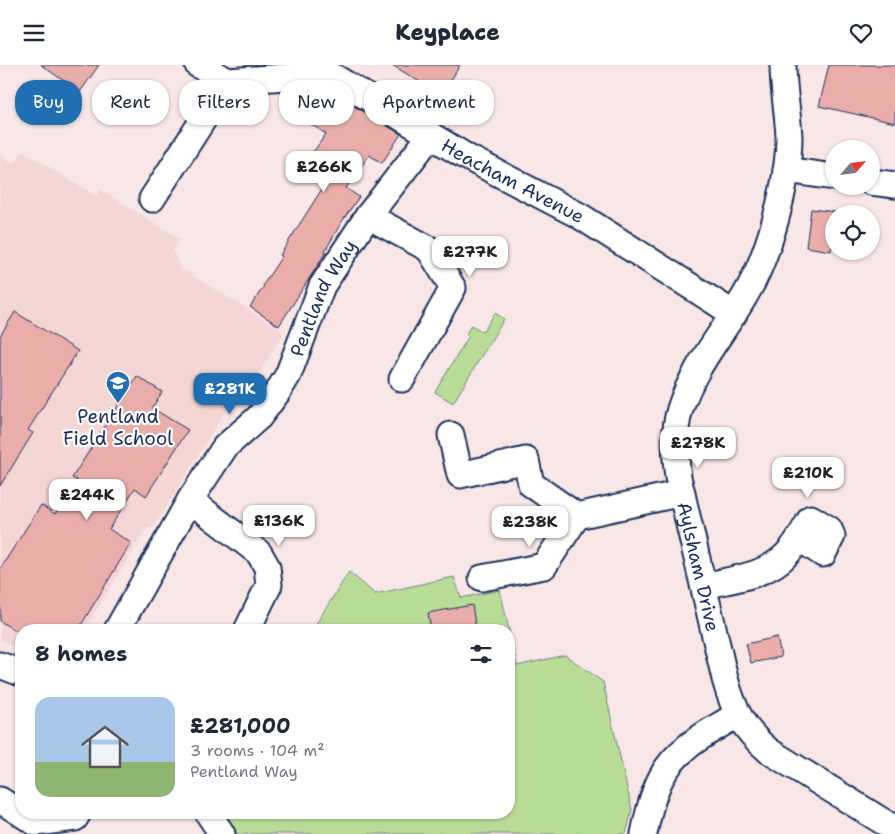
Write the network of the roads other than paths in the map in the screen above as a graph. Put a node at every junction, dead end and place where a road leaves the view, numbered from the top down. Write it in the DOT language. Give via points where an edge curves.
graph roads {
  1 [pos="198,65"];
  2 [pos="783,65"];
  3 [pos="226,80"];
  4 [pos="242,80"];
  5 [pos="200,125"];
  6 [pos="431,135"];
  7 [pos="786,170"];
  8 [pos="825,176"];
  9 [pos="880,183"];
  10 [pos="895,185"];
  11 [pos="152,199"];
  12 [pos="368,216"];
  13 [pos="734,314"];
  14 [pos="402,379"];
  15 [pos="451,435"];
  16 [pos="682,493"];
  17 [pos="190,500"];
  18 [pos="578,516"];
  19 [pos="799,538"];
  20 [pos="482,578"];
  21 [pos="704,586"];
  22 [pos="121,624"];
  23 [pos="250,624"];
  24 [pos="0,665"];
  25 [pos="15,671"];
  26 [pos="738,715"];
  27 [pos="0,800"];
  28 [pos="15,810"];
  29 [pos="30,819"];
  30 [pos="67,819"];
  31 [pos="212,819"];
  32 [pos="895,829"];
  33 [pos="222,834"];
  34 [pos="644,834"];
  1 -- 3 [label="street"];
  2 -- 7 [label="street, Aylsham Drive" via="789,139"];
  4 -- 6 [label="street, Heacham Avenue" via="329,74"];
  5 -- 11 [label="street"];
  6 -- 12 [label="street, Pentland Way"];
  6 -- 13 [label="street, Heacham Avenue" via="580,216"];
  7 -- 8 [label="street"];
  7 -- 13 [label="street, Aylsham Drive" via="761,264"];
  9 -- 10 [label="street"];
  12 -- 14 [label="street" via="429,249 453,288"];
  12 -- 17 [label="street, Pentland Way" via="322,286 288,375 277,393 259,417 225,447"];
  13 -- 16 [label="street, Aylsham Drive" via="693,379 680,410 675,443"];
  15 -- 18 [label="street" via="460,475 526,460 531,484"];
  16 -- 18 [label="street"];
  16 -- 21 [label="street, Aylsham Drive"];
  17 -- 22 [label="street, Pentland Way"];
  17 -- 23 [label="street" via="259,553 267,567 269,585"];
  18 -- 20 [label="street" via="544,566"];
  19 -- 21 [label="street" via="788,554 770,568"];
  21 -- 26 [label="street, Aylsham Drive" via="725,679"];
  24 -- 25 [label="street"];
  26 -- 32 [label="street, Aylsham Drive" via="750,733 769,751"];
  26 -- 34 [label="street" via="686,747 668,767 655,791"];
  27 -- 28 [label="street"];
  29 -- 30 [label="street" via="36,823"];
  31 -- 33 [label="street"];
}
